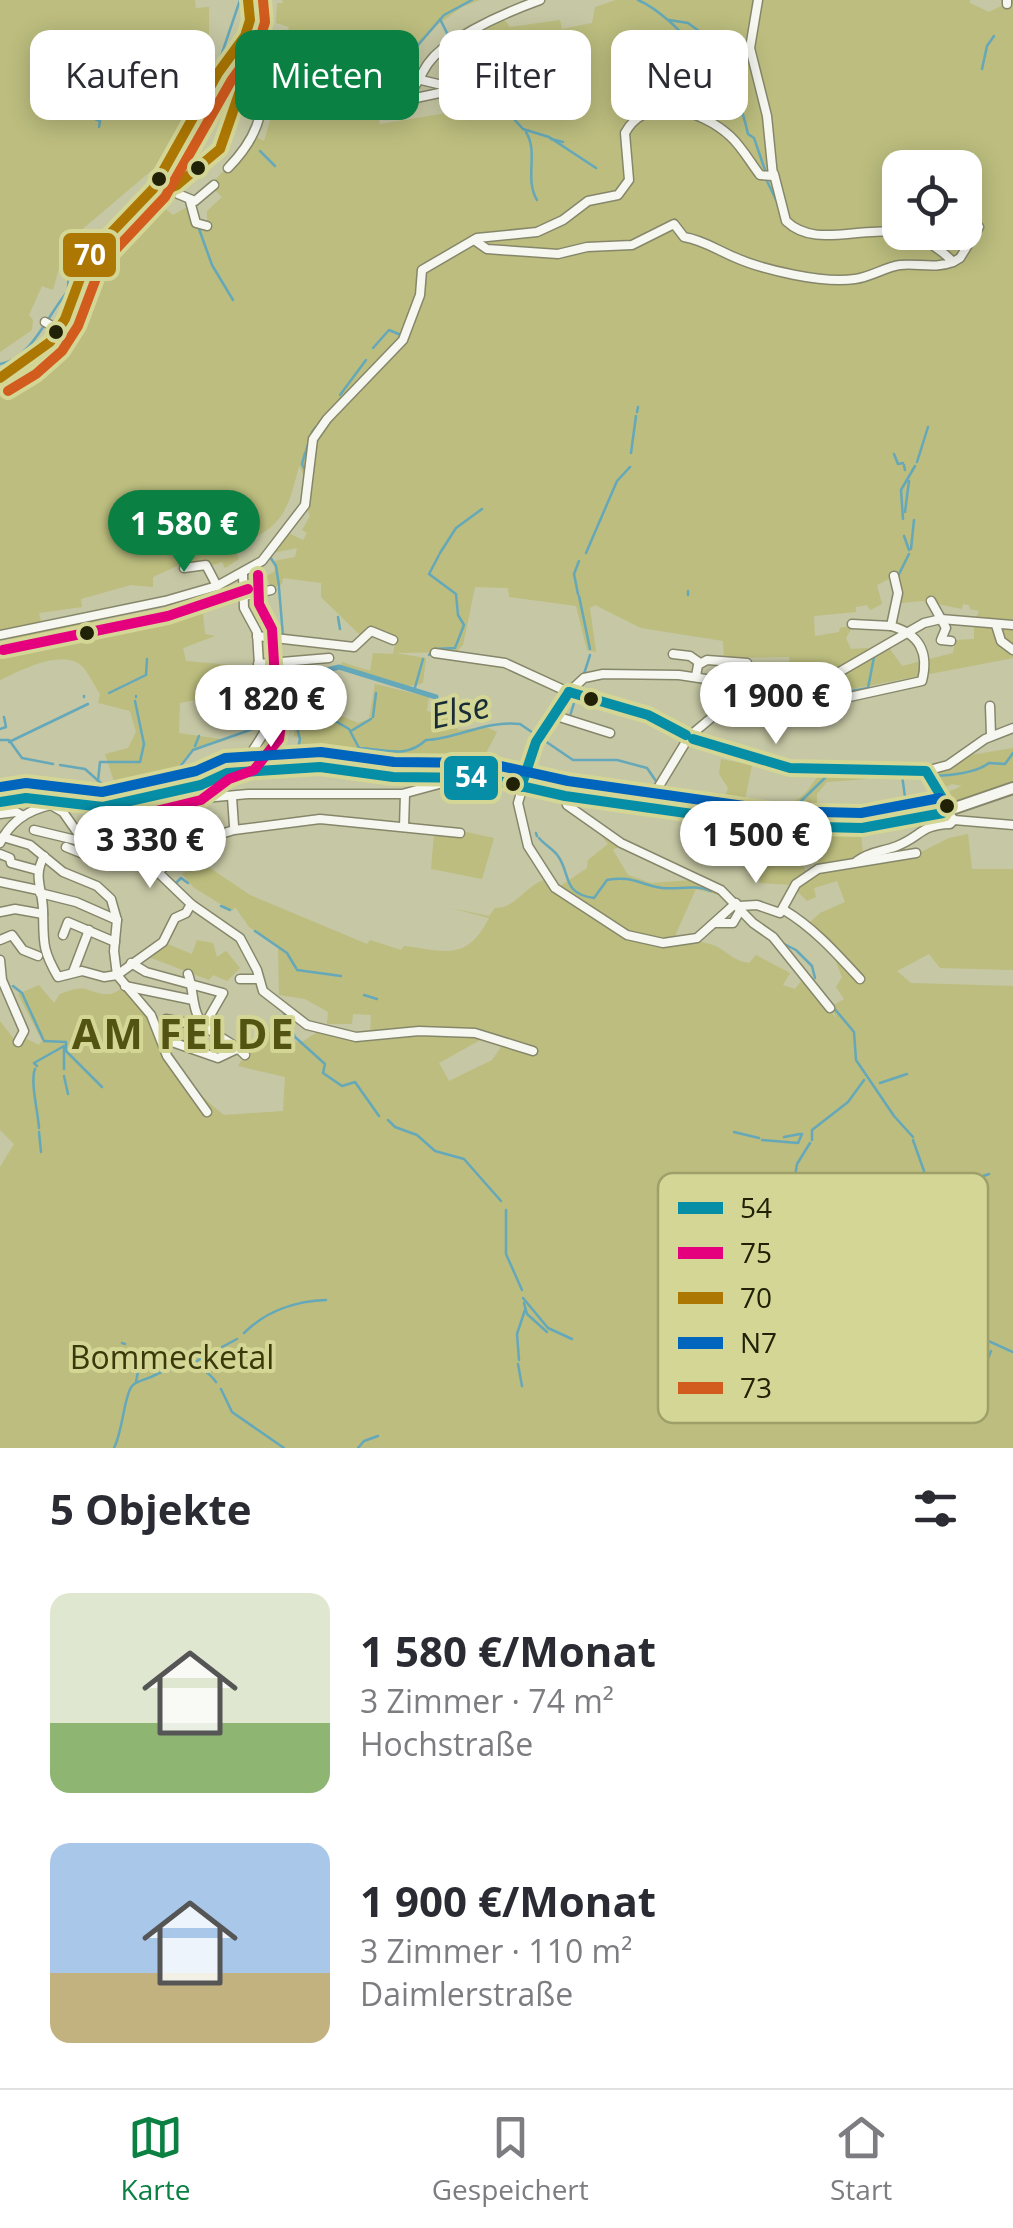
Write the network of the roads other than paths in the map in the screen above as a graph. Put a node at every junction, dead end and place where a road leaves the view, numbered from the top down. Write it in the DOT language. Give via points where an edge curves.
graph roads {
  1 [pos="248,0"];
  2 [pos="540,0"];
  3 [pos="758,0"];
  4 [pos="247,30"];
  5 [pos="235,52"];
  6 [pos="419,78"];
  7 [pos="422,78"];
  8 [pos="419,82"];
  9 [pos="439,83"];
  10 [pos="235,103"];
  11 [pos="260,120"];
  12 [pos="228,168"];
  13 [pos="774,174"];
  14 [pos="157,175"];
  15 [pos="214,185"];
  16 [pos="172,187"];
  17 [pos="190,200"];
  18 [pos="208,226"];
  19 [pos="474,240"];
  20 [pos="963,250"];
  21 [pos="953,262"];
  22 [pos="0,378"];
  23 [pos="184,568"];
  24 [pos="243,575"];
  25 [pos="894,576"];
  26 [pos="217,586"];
  27 [pos="271,590"];
  28 [pos="244,596"];
  29 [pos="931,601"];
  30 [pos="941,619"];
  31 [pos="852,624"];
  32 [pos="996,625"];
  33 [pos="1013,625"];
  34 [pos="892,626"];
  35 [pos="907,632"];
  36 [pos="0,635"];
  37 [pos="940,636"];
  38 [pos="257,639"];
  39 [pos="393,640"];
  40 [pos="951,641"];
  41 [pos="922,647"];
  42 [pos="1013,650"];
  43 [pos="435,653"];
  44 [pos="673,654"];
  45 [pos="329,658"];
  46 [pos="700,663"];
  47 [pos="747,663"];
  48 [pos="258,664"];
  49 [pos="696,676"];
  50 [pos="760,690"];
  51 [pos="569,692"];
  52 [pos="844,698"];
  53 [pos="990,706"];
  54 [pos="321,708"];
  55 [pos="553,715"];
  56 [pos="267,719"];
  57 [pos="1013,728"];
  58 [pos="610,734"];
  59 [pos="991,736"];
  60 [pos="689,737"];
  61 [pos="926,774"];
  62 [pos="462,776"];
  63 [pos="522,787"];
  64 [pos="1013,788"];
  65 [pos="188,792"];
  66 [pos="405,794"];
  67 [pos="232,796"];
  68 [pos="565,796"];
  69 [pos="143,798"];
  70 [pos="0,802"];
  71 [pos="651,802"];
  72 [pos="65,808"];
  73 [pos="950,813"];
  74 [pos="0,814"];
  75 [pos="23,816"];
  76 [pos="145,816"];
  77 [pos="1013,825"];
  78 [pos="234,826"];
  79 [pos="404,827"];
  80 [pos="34,830"];
  81 [pos="460,833"];
  82 [pos="1,840"];
  83 [pos="84,842"];
  84 [pos="66,848"];
  85 [pos="139,853"];
  86 [pos="916,853"];
  87 [pos="0,854"];
  88 [pos="44,856"];
  89 [pos="106,859"];
  90 [pos="857,861"];
  91 [pos="37,870"];
  92 [pos="158,872"];
  93 [pos="79,878"];
  94 [pos="0,882"];
  95 [pos="79,889"];
  96 [pos="39,892"];
  97 [pos="191,904"];
  98 [pos="738,907"];
  99 [pos="784,910"];
  100 [pos="0,912"];
  101 [pos="72,912"];
  102 [pos="43,914"];
  103 [pos="117,920"];
  104 [pos="68,922"];
  105 [pos="716,923"];
  106 [pos="88,930"];
  107 [pos="63,935"];
  108 [pos="0,940"];
  109 [pos="114,942"];
  110 [pos="38,956"];
  111 [pos="0,960"];
  112 [pos="131,963"];
  113 [pos="73,972"];
  114 [pos="117,975"];
  115 [pos="240,978"];
  116 [pos="190,979"];
  117 [pos="259,979"];
  118 [pos="860,979"];
  119 [pos="125,986"];
  120 [pos="193,1000"];
  121 [pos="830,1008"];
  122 [pos="166,1018"];
  123 [pos="204,1026"];
  124 [pos="18,1042"];
  125 [pos="172,1042"];
  126 [pos="533,1052"];
  127 [pos="207,1112"];
  1 -- 4 [label="main road"];
  2 -- 7 [label="street" via="472,29 441,50"];
  3 -- 13 [label="street" via="750,48"];
  5 -- 14 [label="main road"];
  6 -- 7 [label="street"];
  7 -- 8 [label="street"];
  7 -- 9 [label="street"];
  10 -- 16 [label="street" via="220,149"];
  11 -- 12 [label="street" via="250,144"];
  13 -- 19 [label="street" via="760,175 716,126 660,109 642,115 626,132 629,180 618,195 588,201 537,232"];
  13 -- 21 [label="street" via="786,221 801,231 917,234"];
  14 -- 16 [label="street"];
  14 -- 22 [label="main road" via="135,212 88,257 28,362"];
  15 -- 17 [label="street"];
  16 -- 17 [label="street"];
  17 -- 18 [label="street" via="196,223"];
  19 -- 21 [label="street" via="487,249 558,254 632,245 674,224 684,237 782,272 855,279 906,265"];
  19 -- 24 [label="street" via="422,270 403,340 327,419 312,442 304,507 266,557"];
  20 -- 21 [label="street"];
  23 -- 26 [label="street" via="206,565"];
  24 -- 26 [label="street"];
  24 -- 28 [label="street"];
  25 -- 34 [label="street"];
  26 -- 36 [label="street"];
  27 -- 28 [label="street"];
  28 -- 38 [label="street"];
  29 -- 30 [label="street"];
  30 -- 32 [label="street"];
  30 -- 35 [label="street"];
  30 -- 37 [label="street" via="946,628"];
  31 -- 34 [label="street"];
  32 -- 33 [label="street"];
  32 -- 42 [label="street" via="1001,642"];
  34 -- 35 [label="street"];
  35 -- 41 [label="street"];
  35 -- 50 [label="street" via="822,680"];
  37 -- 40 [label="street"];
  37 -- 41 [label="street"];
  38 -- 39 [label="street" via="354,647 371,630"];
  38 -- 48 [label="street"];
  41 -- 52 [label="street" via="920,683"];
  43 -- 51 [label="street" via="516,666"];
  44 -- 46 [label="street"];
  45 -- 48 [label="street"];
  46 -- 47 [label="street"];
  46 -- 49 [label="street"];
  48 -- 56 [label="street"];
  49 -- 50 [label="street"];
  49 -- 51 [label="street" via="598,674"];
  50 -- 60 [label="street" via="729,703"];
  51 -- 55 [label="street"];
  51 -- 60 [label="street" via="640,712"];
  53 -- 59 [label="street"];
  54 -- 56 [label="street"];
  55 -- 58 [label="street"];
  55 -- 63 [label="street"];
  56 -- 65 [label="street" via="250,755 221,766"];
  57 -- 59 [label="street"];
  59 -- 61 [label="street"];
  60 -- 61 [label="street" via="790,768"];
  60 -- 71 [label="street"];
  61 -- 73 [label="street"];
  62 -- 63 [label="main road"];
  62 -- 65 [label="main road" via="292,768 227,773"];
  62 -- 66 [label="street"];
  63 -- 68 [label="main road"];
  63 -- 105 [label="street" via="518,809 526,841 555,888 622,933 658,943 700,937"];
  64 -- 73 [label="main road"];
  65 -- 67 [label="street"];
  65 -- 69 [label="main road"];
  65 -- 76 [label="street"];
  66 -- 67 [label="street"];
  66 -- 79 [label="street"];
  67 -- 78 [label="street"];
  68 -- 71 [label="main road"];
  68 -- 98 [label="street" via="567,805 621,844 719,889"];
  69 -- 72 [label="main road"];
  69 -- 76 [label="street"];
  70 -- 72 [label="main road" via="26,798"];
  71 -- 73 [label="main road" via="854,829"];
  72 -- 75 [label="street"];
  72 -- 83 [label="street"];
  73 -- 77 [label="street"];
  73 -- 90 [label="street" via="948,825 932,824"];
  74 -- 75 [label="street"];
  75 -- 82 [label="street"];
  76 -- 85 [label="street"];
  79 -- 81 [label="street"];
  79 -- 92 [label="street" via="320,819 234,830 170,844"];
  80 -- 84 [label="street"];
  82 -- 88 [label="street" via="27,844"];
  83 -- 84 [label="street"];
  83 -- 89 [label="street"];
  84 -- 89 [label="street"];
  85 -- 89 [label="street"];
  85 -- 92 [label="street"];
  86 -- 90 [label="street"];
  87 -- 91 [label="street"];
  88 -- 91 [label="street"];
  88 -- 93 [label="street"];
  90 -- 99 [label="street" via="808,874"];
  91 -- 96 [label="street"];
  92 -- 97 [label="street"];
  93 -- 95 [label="street"];
  93 -- 103 [label="street" via="107,894"];
  94 -- 96 [label="street"];
  96 -- 102 [label="street"];
  96 -- 103 [label="street"];
  97 -- 112 [label="street" via="174,918 161,944"];
  97 -- 117 [label="street" via="240,938"];
  98 -- 99 [label="street"];
  98 -- 105 [label="street"];
  98 -- 105 [label="street" via="731,925"];
  98 -- 121 [label="street" via="773,937"];
  99 -- 118 [label="street" via="814,929"];
  100 -- 102 [label="street"];
  101 -- 104 [label="street"];
  102 -- 113 [label="street" via="42,947 58,978"];
  103 -- 109 [label="street"];
  104 -- 106 [label="street"];
  104 -- 107 [label="street"];
  106 -- 109 [label="street"];
  106 -- 113 [label="street"];
  108 -- 110 [label="street" via="12,935"];
  109 -- 114 [label="street"];
  111 -- 124 [label="street" via="24,1031"];
  112 -- 114 [label="street"];
  112 -- 116 [label="street"];
  113 -- 114 [label="street"];
  114 -- 119 [label="street"];
  115 -- 117 [label="street"];
  116 -- 120 [label="street"];
  116 -- 123 [label="street" via="223,993"];
  117 -- 126 [label="street" via="263,991 298,1021 336,1035 474,1033"];
  119 -- 120 [label="street"];
  119 -- 127 [label="street" via="152,1015 171,1062"];
  120 -- 123 [label="street"];
  122 -- 123 [label="street"];
  123 -- 125 [label="street" via="242,1051 218,1058"];
}
